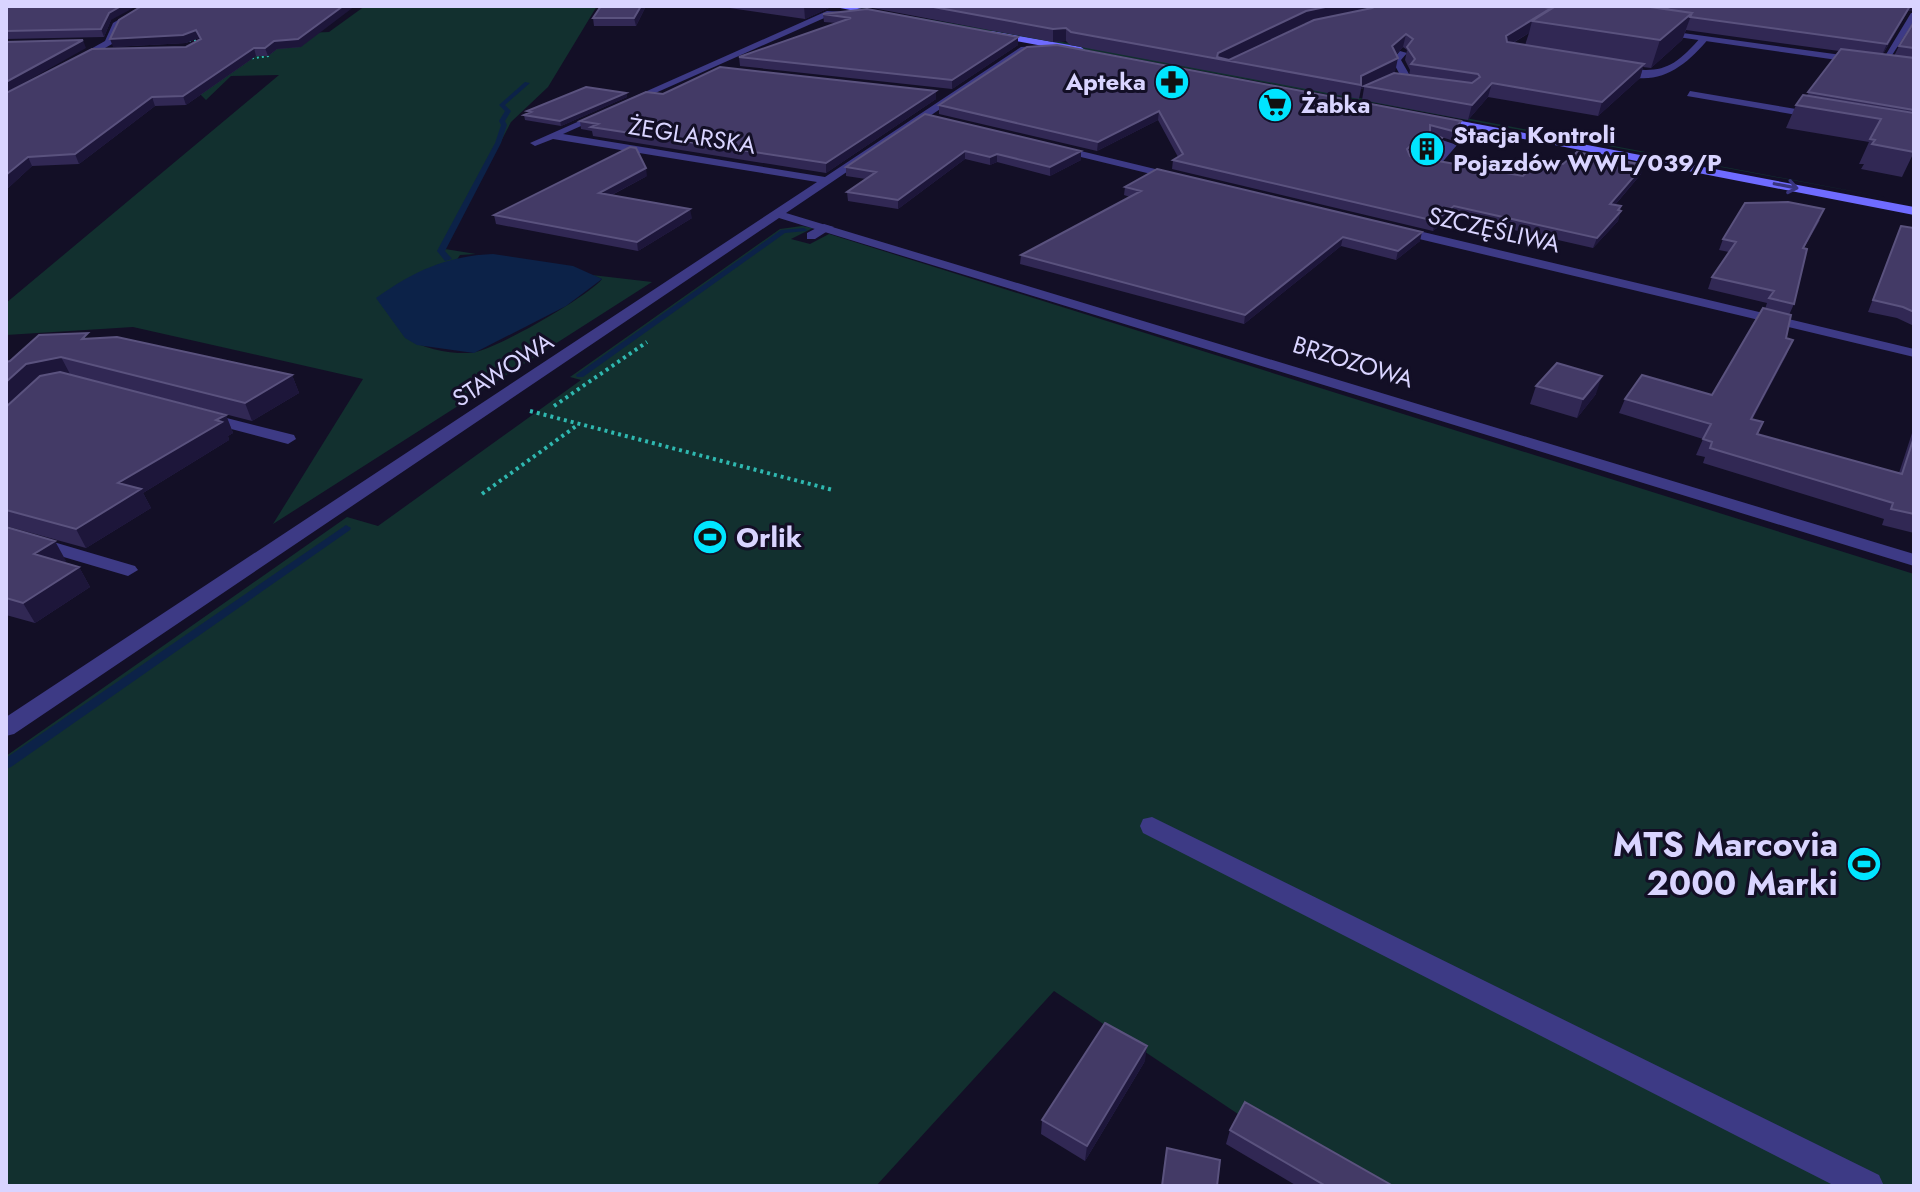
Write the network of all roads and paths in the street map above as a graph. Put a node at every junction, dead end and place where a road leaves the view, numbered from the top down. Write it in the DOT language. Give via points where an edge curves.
graph roads {
  1 [pos="148,6"];
  2 [pos="829,8"];
  3 [pos="876,9"];
  4 [pos="897,13"];
  5 [pos="1914,15"];
  6 [pos="1648,26"];
  7 [pos="1007,37"];
  8 [pos="1705,38"];
  9 [pos="181,41"];
  10 [pos="109,42"];
  11 [pos="85,43"];
  12 [pos="203,45"];
  13 [pos="1066,47"];
  14 [pos="1024,49"];
  15 [pos="93,51"];
  16 [pos="120,51"];
  17 [pos="1403,53"];
  18 [pos="265,56"];
  19 [pos="238,59"];
  20 [pos="1882,64"];
  21 [pos="68,65"];
  22 [pos="709,67"];
  23 [pos="1600,67"];
  24 [pos="1914,68"];
  25 [pos="724,69"];
  26 [pos="1387,81"];
  27 [pos="1410,82"];
  28 [pos="1368,92"];
  29 [pos="939,94"];
  30 [pos="1690,94"];
  31 [pos="954,95"];
  32 [pos="924,116"];
  33 [pos="1827,117"];
  34 [pos="1447,121"];
  35 [pos="947,122"];
  36 [pos="553,136"];
  37 [pos="535,143"];
  38 [pos="1038,144"];
  39 [pos="1417,155"];
  40 [pos="825,180"];
  41 [pos="1189,180"];
  42 [pos="1914,198"];
  43 [pos="1914,211"];
  44 [pos="777,214"];
  45 [pos="828,227"];
  46 [pos="1387,227"];
  47 [pos="811,236"];
  48 [pos="647,342"];
  49 [pos="1914,353"];
  50 [pos="554,406"];
  51 [pos="530,411"];
  52 [pos="185,412"];
  53 [pos="580,424"];
  54 [pos="288,439"];
  55 [pos="833,490"];
  56 [pos="482,494"];
  57 [pos="6,534"];
  58 [pos="1914,560"];
  59 [pos="128,570"];
  60 [pos="6,728"];
  61 [pos="1152,826"];
  62 [pos="1868,1186"];
  1 -- 10 [label="street" via="116,25"];
  2 -- 3 [label="street"];
  2 -- 22 [label="street"];
  3 -- 4 [label="main road"];
  5 -- 20 [label="street"];
  6 -- 8 [label="street"];
  7 -- 13 [label="main road"];
  7 -- 13 [label="main road" via="984,29 1090,48"];
  7 -- 14 [label="street"];
  8 -- 20 [label="street"];
  8 -- 23 [label="street" via="1671,73"];
  9 -- 12 [label="path" via="210,40"];
  10 -- 11 [label="street"];
  10 -- 15 [label="street"];
  13 -- 14 [label="street"];
  14 -- 31 [label="street, STAWOWA"];
  15 -- 16 [label="street"];
  15 -- 21 [label="street"];
  17 -- 26 [label="street" via="1396,60 1404,74"];
  18 -- 19 [label="path"];
  20 -- 24 [label="street"];
  22 -- 25 [label="street"];
  22 -- 36 [label="street"];
  26 -- 27 [label="street"];
  26 -- 28 [label="street"];
  29 -- 31 [label="street"];
  30 -- 33 [label="street"];
  31 -- 32 [label="street, STAWOWA"];
  32 -- 35 [label="street"];
  32 -- 40 [label="street, STAWOWA"];
  34 -- 39 [label="street" via="1432,141 1452,145 1435,164 1412,160"];
  34 -- 42 [label="main road" via="1420,111"];
  34 -- 43 [label="main road, one-way"];
  36 -- 37 [label="street"];
  36 -- 40 [label="street, ŻEGLARSKA"];
  38 -- 41 [label="street"];
  40 -- 44 [label="street, STAWOWA"];
  44 -- 45 [label="street, BRZOZOWA"];
  44 -- 60 [label="street, STAWOWA"];
  45 -- 47 [label="street"];
  45 -- 58 [label="street, BRZOZOWA"];
  46 -- 49 [label="street, SZCZĘŚLIWA"];
  48 -- 50 [label="path"];
  51 -- 53 [label="path"];
  52 -- 54 [label="street"];
  53 -- 55 [label="path"];
  53 -- 56 [label="path"];
  57 -- 59 [label="street"];
  61 -- 62 [label="street"];
}
